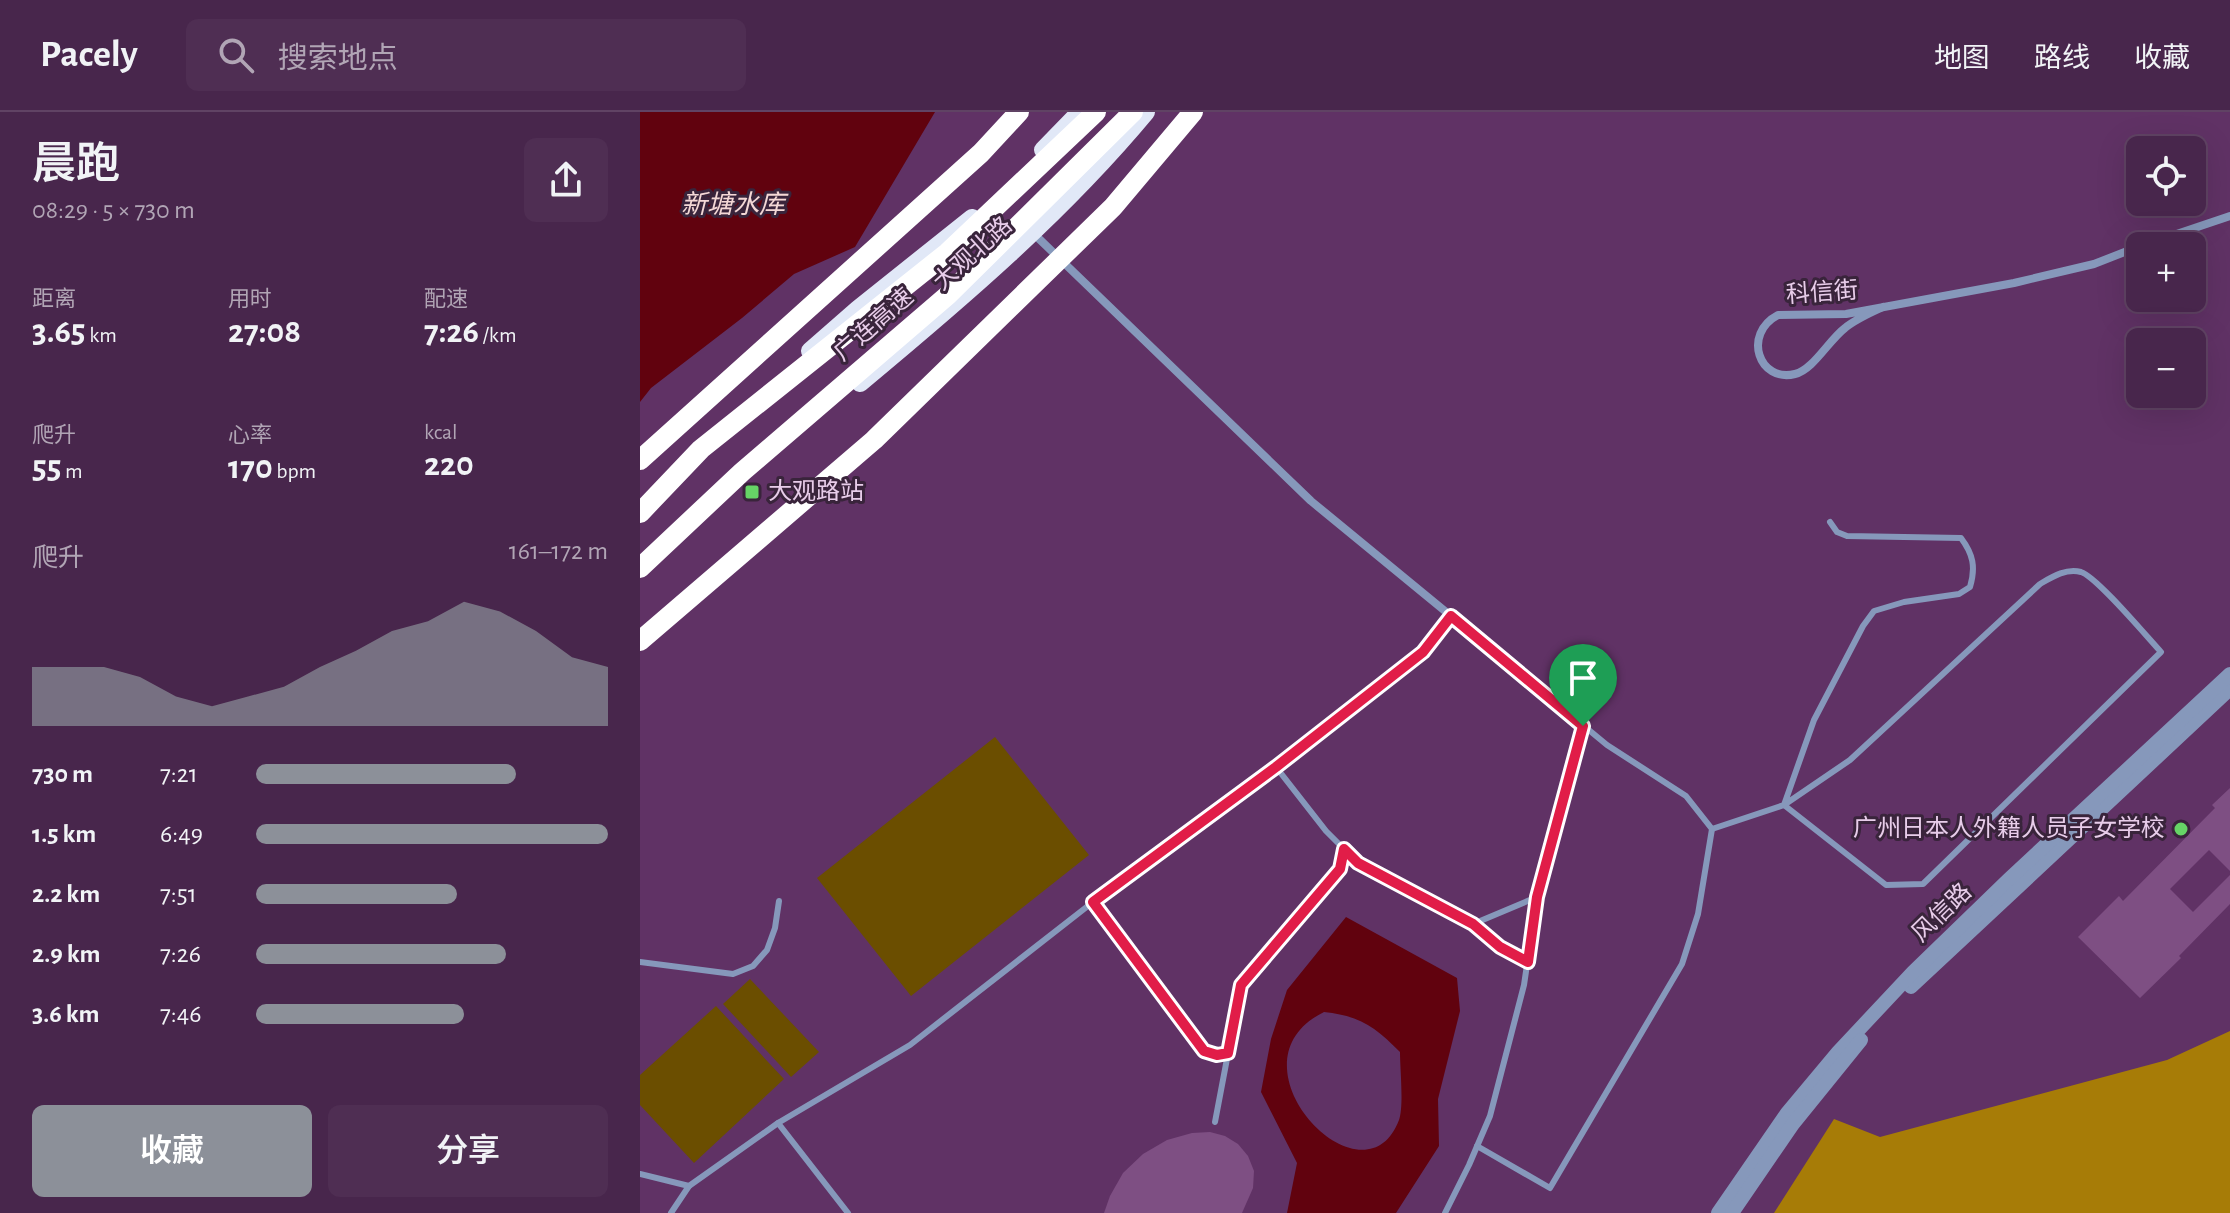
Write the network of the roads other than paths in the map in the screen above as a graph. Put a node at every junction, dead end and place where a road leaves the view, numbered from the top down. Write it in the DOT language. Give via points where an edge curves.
graph roads {
  1 [pos="1019,112"];
  2 [pos="1080,112"];
  3 [pos="1096,112"];
  4 [pos="1133,112"];
  5 [pos="1146,112"];
  6 [pos="1193,112"];
  7 [pos="2230,216"];
  8 [pos="1033,232"];
  9 [pos="2182,232"];
  10 [pos="2126,251"];
  11 [pos="1883,307"];
  12 [pos="640,460"];
  13 [pos="640,498"];
  14 [pos="640,513"];
  15 [pos="1830,522"];
  16 [pos="640,568"];
  17 [pos="640,579"];
  18 [pos="1451,616"];
  19 [pos="640,641"];
  20 [pos="2230,674"];
  21 [pos="2230,689"];
  22 [pos="1583,726"];
  23 [pos="1276,767"];
  24 [pos="1784,805"];
  25 [pos="1712,829"];
  26 [pos="1344,849"];
  27 [pos="1537,897"];
  28 [pos="779,901"];
  29 [pos="1093,902"];
  30 [pos="1473,924"];
  31 [pos="640,962"];
  32 [pos="1528,962"];
  33 [pos="1228,1053"];
  34 [pos="1215,1122"];
  35 [pos="778,1123"];
  36 [pos="1477,1146"];
  37 [pos="640,1174"];
  38 [pos="689,1186"];
  39 [pos="671,1213"];
  40 [pos="848,1213"];
  41 [pos="1445,1213"];
  42 [pos="1718,1213"];
  43 [pos="1732,1213"];
  1 -- 12 [label="highway" via="981,153"];
  2 -- 13 [label="main road, 大观北路" via="986,206 732,414"];
  3 -- 14 [label="highway, 广连高速" via="947,253 701,449"];
  4 -- 16 [label="highway, 广连高速" via="948,295 742,472"];
  5 -- 8 [label="main road, 大观北路"];
  6 -- 19 [label="highway, bridge" via="1113,207 874,440"];
  7 -- 9 [label="street, 科信街"];
  8 -- 17 [label="main road, 大观北路"];
  8 -- 18 [label="street" via="1311,501"];
  10 -- 11 [label="street, 科信街" via="2014,283"];
  11 -- 11 [label="street, 科信街" via="1846,314 1778,315 1761,330 1761,358 1781,375 1803,371 1846,326"];
  15 -- 24 [label="lane" via="1847,536 1961,538 1975,572 1970,587 1959,594 1874,611 1814,720"];
  18 -- 22 [label="lane"];
  18 -- 23 [label="lane" via="1423,652"];
  20 -- 42 [label="street, 风信路" via="1903,982 1787,1113"];
  21 -- 43 [label="street, 风信路" via="1885,1014 1814,1096"];
  22 -- 25 [label="lane" via="1686,796"];
  22 -- 27 [label="lane"];
  23 -- 26 [label="lane"];
  23 -- 29 [label="lane"];
  24 -- 24 [label="lane" via="1850,760 2040,584 2062,573 2081,572 2095,580 2161,652 1923,884 1886,885"];
  24 -- 25 [label="lane"];
  25 -- 36 [label="lane" via="1698,914 1682,964 1550,1188"];
  26 -- 30 [label="lane" via="1358,863"];
  26 -- 33 [label="lane" via="1340,869 1241,985"];
  27 -- 30 [label="lane"];
  27 -- 32 [label="lane"];
  28 -- 31 [label="lane" via="767,950 753,966 733,974"];
  29 -- 33 [label="lane" via="1204,1051"];
  29 -- 35 [label="lane" via="910,1045"];
  30 -- 32 [label="lane"];
  32 -- 36 [label="lane" via="1490,1116"];
  33 -- 34 [label="lane"];
  35 -- 38 [label="lane"];
  35 -- 40 [label="lane"];
  36 -- 41 [label="lane"];
  37 -- 38 [label="lane"];
  38 -- 39 [label="lane"];
}
